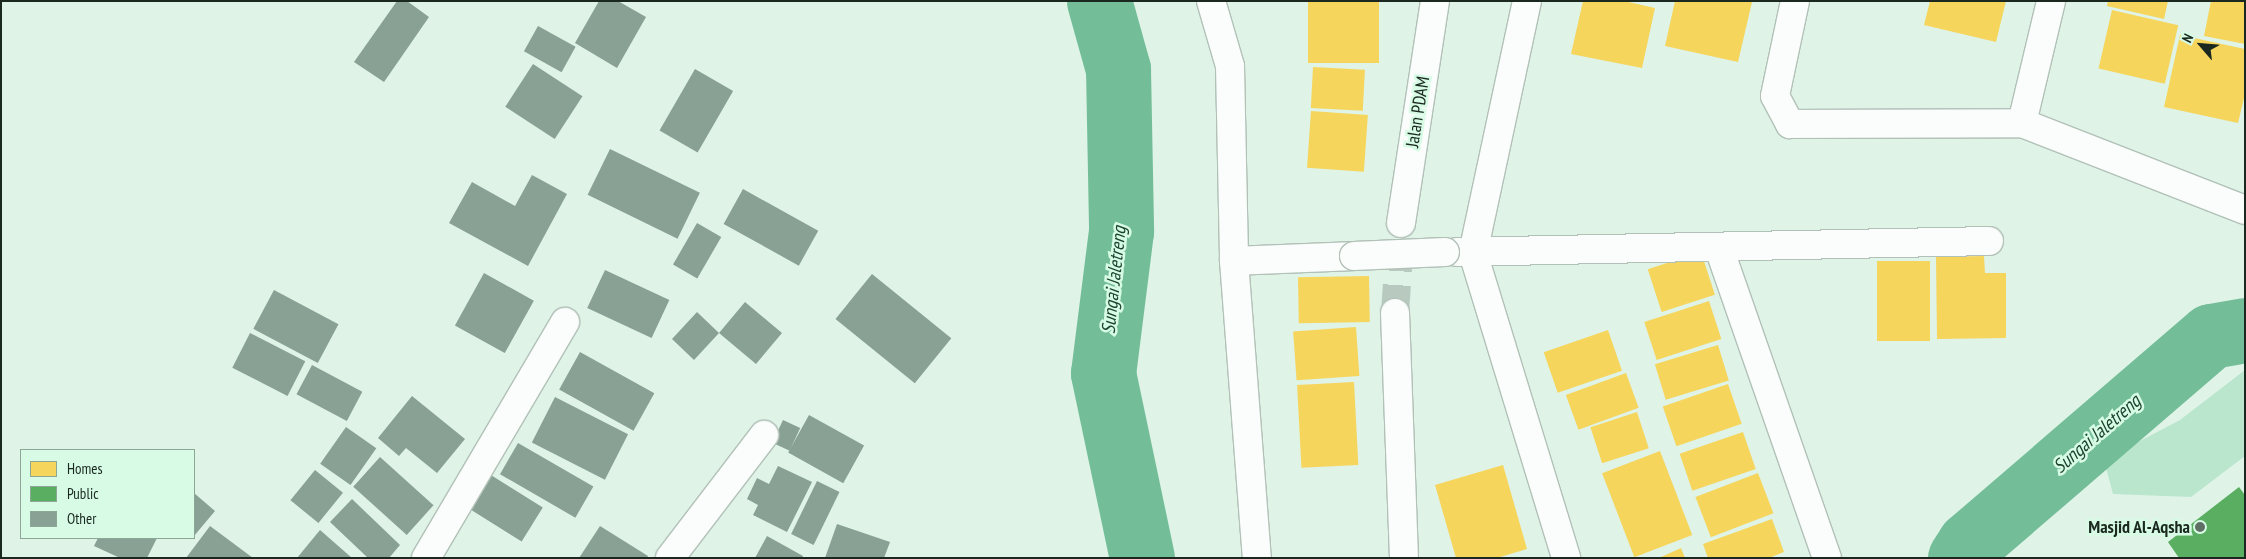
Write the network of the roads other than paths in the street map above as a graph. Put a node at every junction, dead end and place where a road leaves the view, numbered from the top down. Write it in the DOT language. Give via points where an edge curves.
graph roads {
  1 [pos="1212,1"];
  2 [pos="1435,1"];
  3 [pos="1527,1"];
  4 [pos="1795,1"];
  5 [pos="2051,1"];
  6 [pos="2022,122"];
  7 [pos="2244,207"];
  8 [pos="1401,223"];
  9 [pos="1989,240"];
  10 [pos="1720,248"];
  11 [pos="1473,253"];
  12 [pos="1234,261"];
  13 [pos="1395,313"];
  14 [pos="565,322"];
  15 [pos="764,435"];
  16 [pos="426,558"];
  17 [pos="670,558"];
  18 [pos="1257,558"];
  19 [pos="1404,558"];
  20 [pos="1566,558"];
  21 [pos="1827,558"];
  1 -- 12 [label="street" via="1230,66"];
  2 -- 8 [label="street, Jalan PDAM"];
  3 -- 11 [label="street"];
  4 -- 6 [label="street" via="1776,96 1790,124"];
  5 -- 6 [label="street"];
  6 -- 7 [label="street"];
  9 -- 10 [label="street"];
  10 -- 11 [label="street"];
  10 -- 21 [label="street"];
  11 -- 12 [label="street, bridge"];
  11 -- 20 [label="street"];
  12 -- 18 [label="street"];
  13 -- 19 [label="street"];
  14 -- 16 [label="street"];
  15 -- 17 [label="street"];
}
